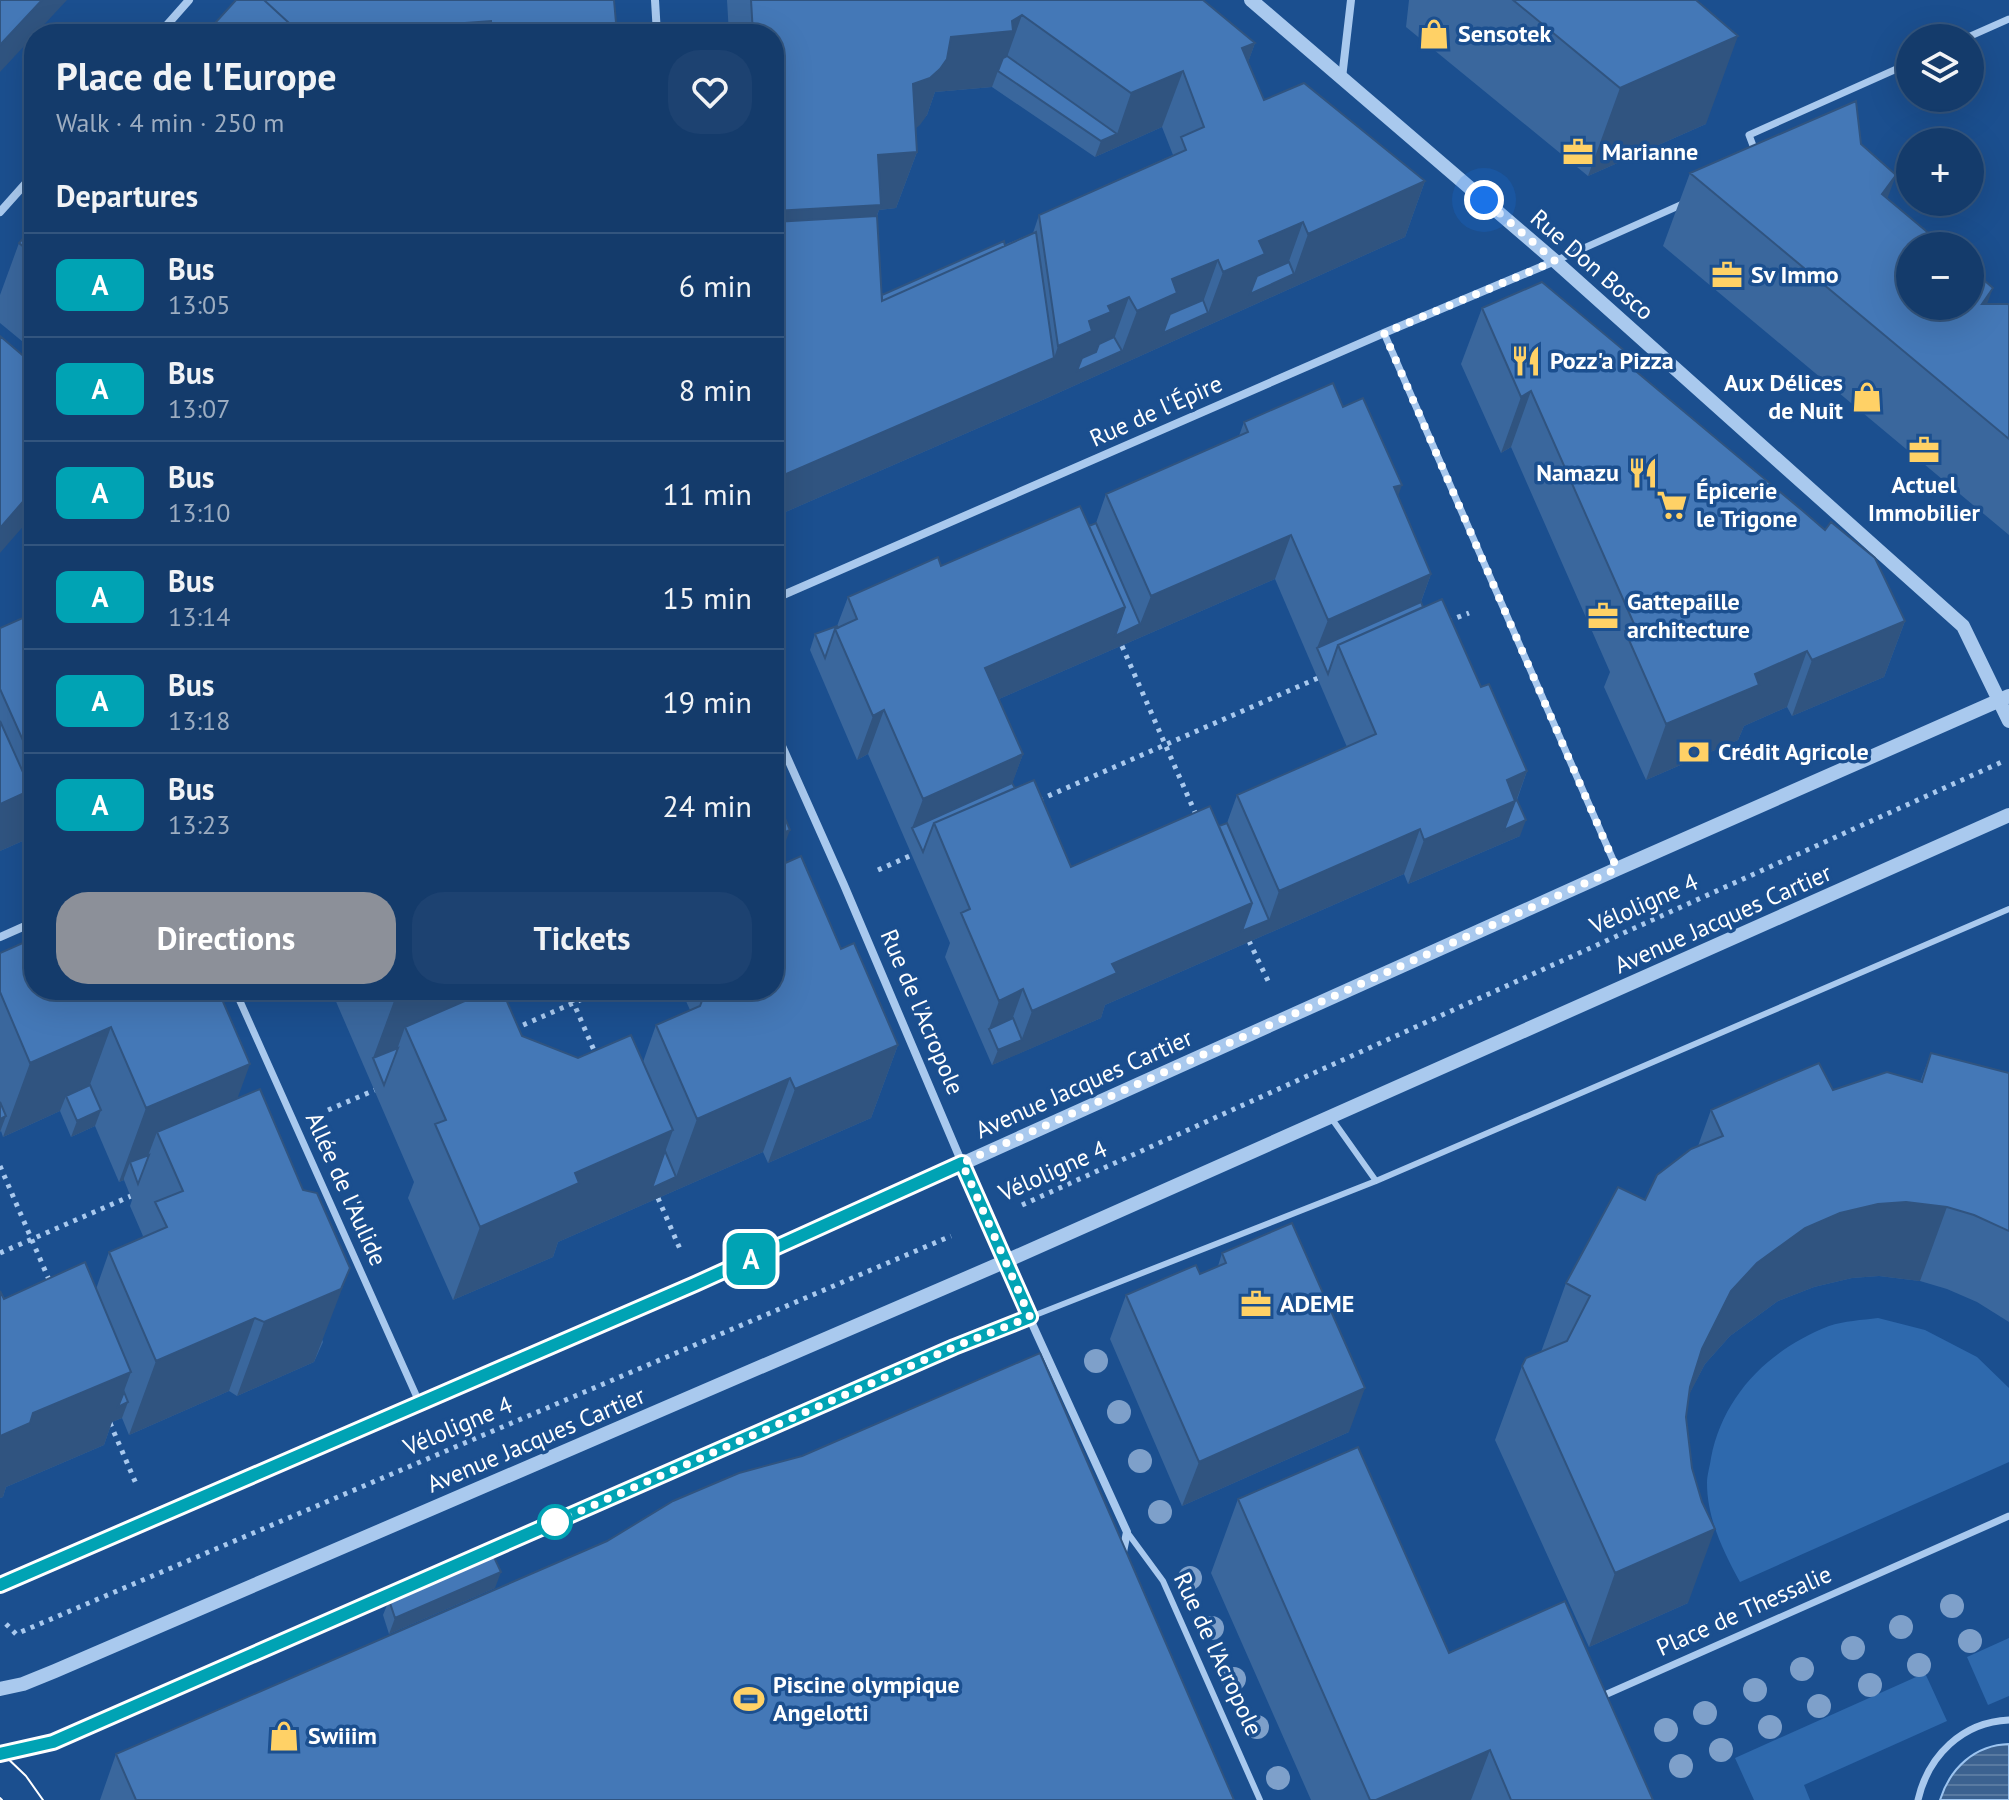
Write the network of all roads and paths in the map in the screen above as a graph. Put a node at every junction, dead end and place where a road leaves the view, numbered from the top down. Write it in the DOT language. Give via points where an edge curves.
graph roads {
  1 [pos="189,0"];
  2 [pos="655,0"];
  3 [pos="1251,0"];
  4 [pos="1351,0"];
  5 [pos="2009,19"];
  6 [pos="168,24"];
  7 [pos="656,24"];
  8 [pos="1984,30"];
  9 [pos="1896,69"];
  10 [pos="1342,78"];
  11 [pos="1758,157"];
  12 [pos="24,185"];
  13 [pos="1694,199"];
  14 [pos="0,212"];
  15 [pos="1555,261"];
  16 [pos="1384,333"];
  17 [pos="784,595"];
  18 [pos="1500,599"];
  19 [pos="1435,627"];
  20 [pos="1122,646"];
  21 [pos="1318,678"];
  22 [pos="2004,698"];
  23 [pos="2009,721"];
  24 [pos="1166,745"];
  25 [pos="784,750"];
  26 [pos="2009,759"];
  27 [pos="1026,805"];
  28 [pos="2009,815"];
  29 [pos="1202,830"];
  30 [pos="1617,869"];
  31 [pos="2009,909"];
  32 [pos="24,926"];
  33 [pos="0,937"];
  34 [pos="239,1000"];
  35 [pos="573,1000"];
  36 [pos="581,1000"];
  37 [pos="574,1003"];
  38 [pos="508,1031"];
  39 [pos="598,1060"];
  40 [pos="1331,1117"];
  41 [pos="962,1163"];
  42 [pos="0,1166"];
  43 [pos="1376,1181"];
  44 [pos="131,1196"];
  45 [pos="658,1198"];
  46 [pos="987,1220"];
  47 [pos="32,1239"];
  48 [pos="0,1253"];
  49 [pos="1004,1262"];
  50 [pos="695,1284"];
  51 [pos="55,1294"];
  52 [pos="1030,1317"];
  53 [pos="420,1404"];
  54 [pos="110,1423"];
  55 [pos="2009,1516"];
  56 [pos="151,1520"];
  57 [pos="1127,1532"];
  58 [pos="1120,1567"];
  59 [pos="0,1585"];
  60 [pos="16,1634"];
  61 [pos="0,1689"];
  62 [pos="1604,1713"];
  63 [pos="2009,1720"];
  64 [pos="0,1754"];
  65 [pos="1260,1800"];
  66 [pos="1918,1800"];
  1 -- 6 [label="street"];
  2 -- 7 [label="street"];
  3 -- 10 [label="street, Rue Don Bosco"];
  4 -- 10 [label="street"];
  5 -- 8 [label="street"];
  9 -- 11 [label="street" via="1749,135"];
  10 -- 15 [label="street, Rue Don Bosco"];
  12 -- 14 [label="street"];
  13 -- 15 [label="street"];
  15 -- 16 [label="street, Rue de l'Épire"];
  15 -- 22 [label="street, Rue Don Bosco" via="1963,626"];
  16 -- 17 [label="street, Rue de l'Épire"];
  16 -- 18 [label="street"];
  18 -- 19 [label="path"];
  18 -- 30 [label="street"];
  20 -- 24 [label="path"];
  21 -- 24 [label="path"];
  22 -- 23 [label="street, Rue Don Bosco"];
  22 -- 30 [label="street, Avenue Jacques Cartier"];
  24 -- 27 [label="path"];
  24 -- 29 [label="path"];
  25 -- 41 [label="street, Rue de l'Acropole"];
  26 -- 46 [label="path, Véloligne 4"];
  28 -- 40 [label="street, Avenue Jacques Cartier"];
  30 -- 41 [label="street, Avenue Jacques Cartier"];
  31 -- 43 [label="lane"];
  32 -- 33 [label="street"];
  34 -- 53 [label="street, Allée de l'Aulide"];
  35 -- 37 [label="path"];
  36 -- 37 [label="path"];
  37 -- 38 [label="path"];
  37 -- 39 [label="path"];
  40 -- 43 [label="lane"];
  40 -- 49 [label="street, Avenue Jacques Cartier"];
  41 -- 46 [label="street, Rue de l'Acropole"];
  41 -- 50 [label="street, Avenue Jacques Cartier"];
  42 -- 47 [label="path"];
  43 -- 52 [label="lane"];
  44 -- 47 [label="path"];
  45 -- 50 [label="path"];
  46 -- 49 [label="street, Rue de l'Acropole"];
  46 -- 60 [label="path, Véloligne 4"];
  47 -- 48 [label="path"];
  47 -- 51 [label="path"];
  49 -- 52 [label="street, Rue de l'Acropole"];
  49 -- 61 [label="street, Avenue Jacques Cartier" via="69,1665"];
  50 -- 53 [label="street, Avenue Jacques Cartier"];
  52 -- 57 [label="street, Rue de l'Acropole"];
  52 -- 64 [label="lane" via="63,1737"];
  53 -- 56 [label="street, Avenue Jacques Cartier"];
  54 -- 56 [label="path"];
  55 -- 62 [label="street, Place de Thessalie" via="1597,1699"];
  56 -- 59 [label="street, Avenue Jacques Cartier"];
  57 -- 58 [label="street"];
  57 -- 65 [label="lane, Rue de l'Acropole" via="1163,1581"];
  63 -- 66 [label="street" via="1983,1724 1951,1741 1929,1769"];
}
